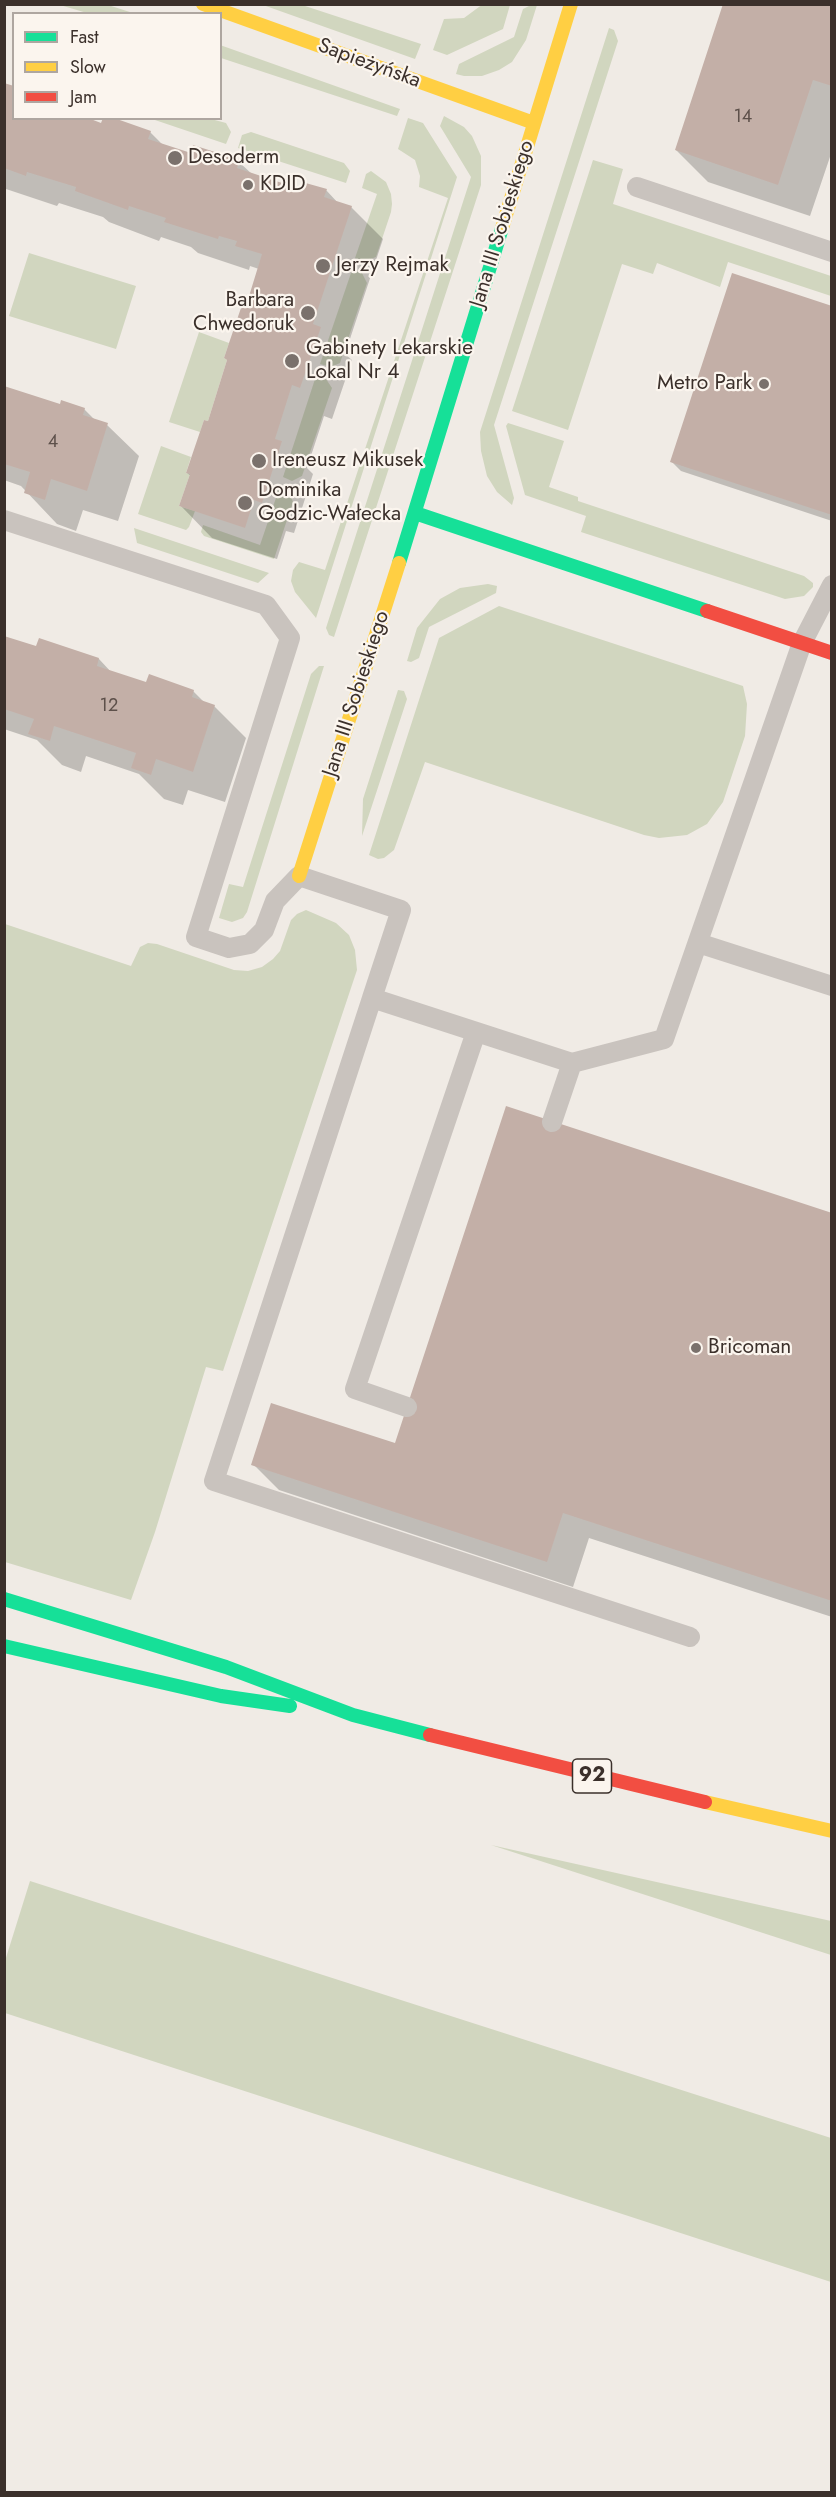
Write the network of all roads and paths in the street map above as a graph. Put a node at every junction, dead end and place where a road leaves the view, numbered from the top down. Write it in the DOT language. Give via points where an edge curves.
graph roads {
  1 [pos="203,4"];
  2 [pos="571,4"];
  3 [pos="534,123"];
  4 [pos="637,187"];
  5 [pos="831,252"];
  6 [pos="415,513"];
  7 [pos="4,520"];
  8 [pos="831,585"];
  9 [pos="802,643"];
  10 [pos="831,653"];
  11 [pos="299,876"];
  12 [pos="698,942"];
  13 [pos="831,986"];
  14 [pos="372,998"];
  15 [pos="476,1032"];
  16 [pos="572,1063"];
  17 [pos="552,1122"];
  18 [pos="407,1407"];
  19 [pos="4,1599"];
  20 [pos="690,1637"];
  21 [pos="4,1646"];
  22 [pos="353,1715"];
  23 [pos="831,1831"];
  1 -- 3 [label="street, Sapieżyńska"];
  2 -- 3 [label="street, Jana III Sobieskiego"];
  3 -- 6 [label="street, Jana III Sobieskiego"];
  4 -- 5 [label="lane"];
  6 -- 9 [label="street"];
  6 -- 11 [label="street, Jana III Sobieskiego"];
  7 -- 11 [label="lane" via="266,605 290,639 196,937 229,948 250,944 264,930 275,902"];
  8 -- 9 [label="lane"];
  9 -- 10 [label="street"];
  9 -- 12 [label="lane"];
  11 -- 14 [label="lane" via="401,910"];
  12 -- 13 [label="lane"];
  12 -- 16 [label="lane" via="664,1039"];
  14 -- 15 [label="lane"];
  14 -- 20 [label="lane" via="214,1481"];
  15 -- 16 [label="lane"];
  15 -- 18 [label="lane" via="355,1389"];
  16 -- 17 [label="lane"];
  19 -- 22 [label="street, 92" via="226,1667"];
  21 -- 22 [label="street, 92" via="221,1696"];
  22 -- 23 [label="street, 92" via="553,1767"];
}
